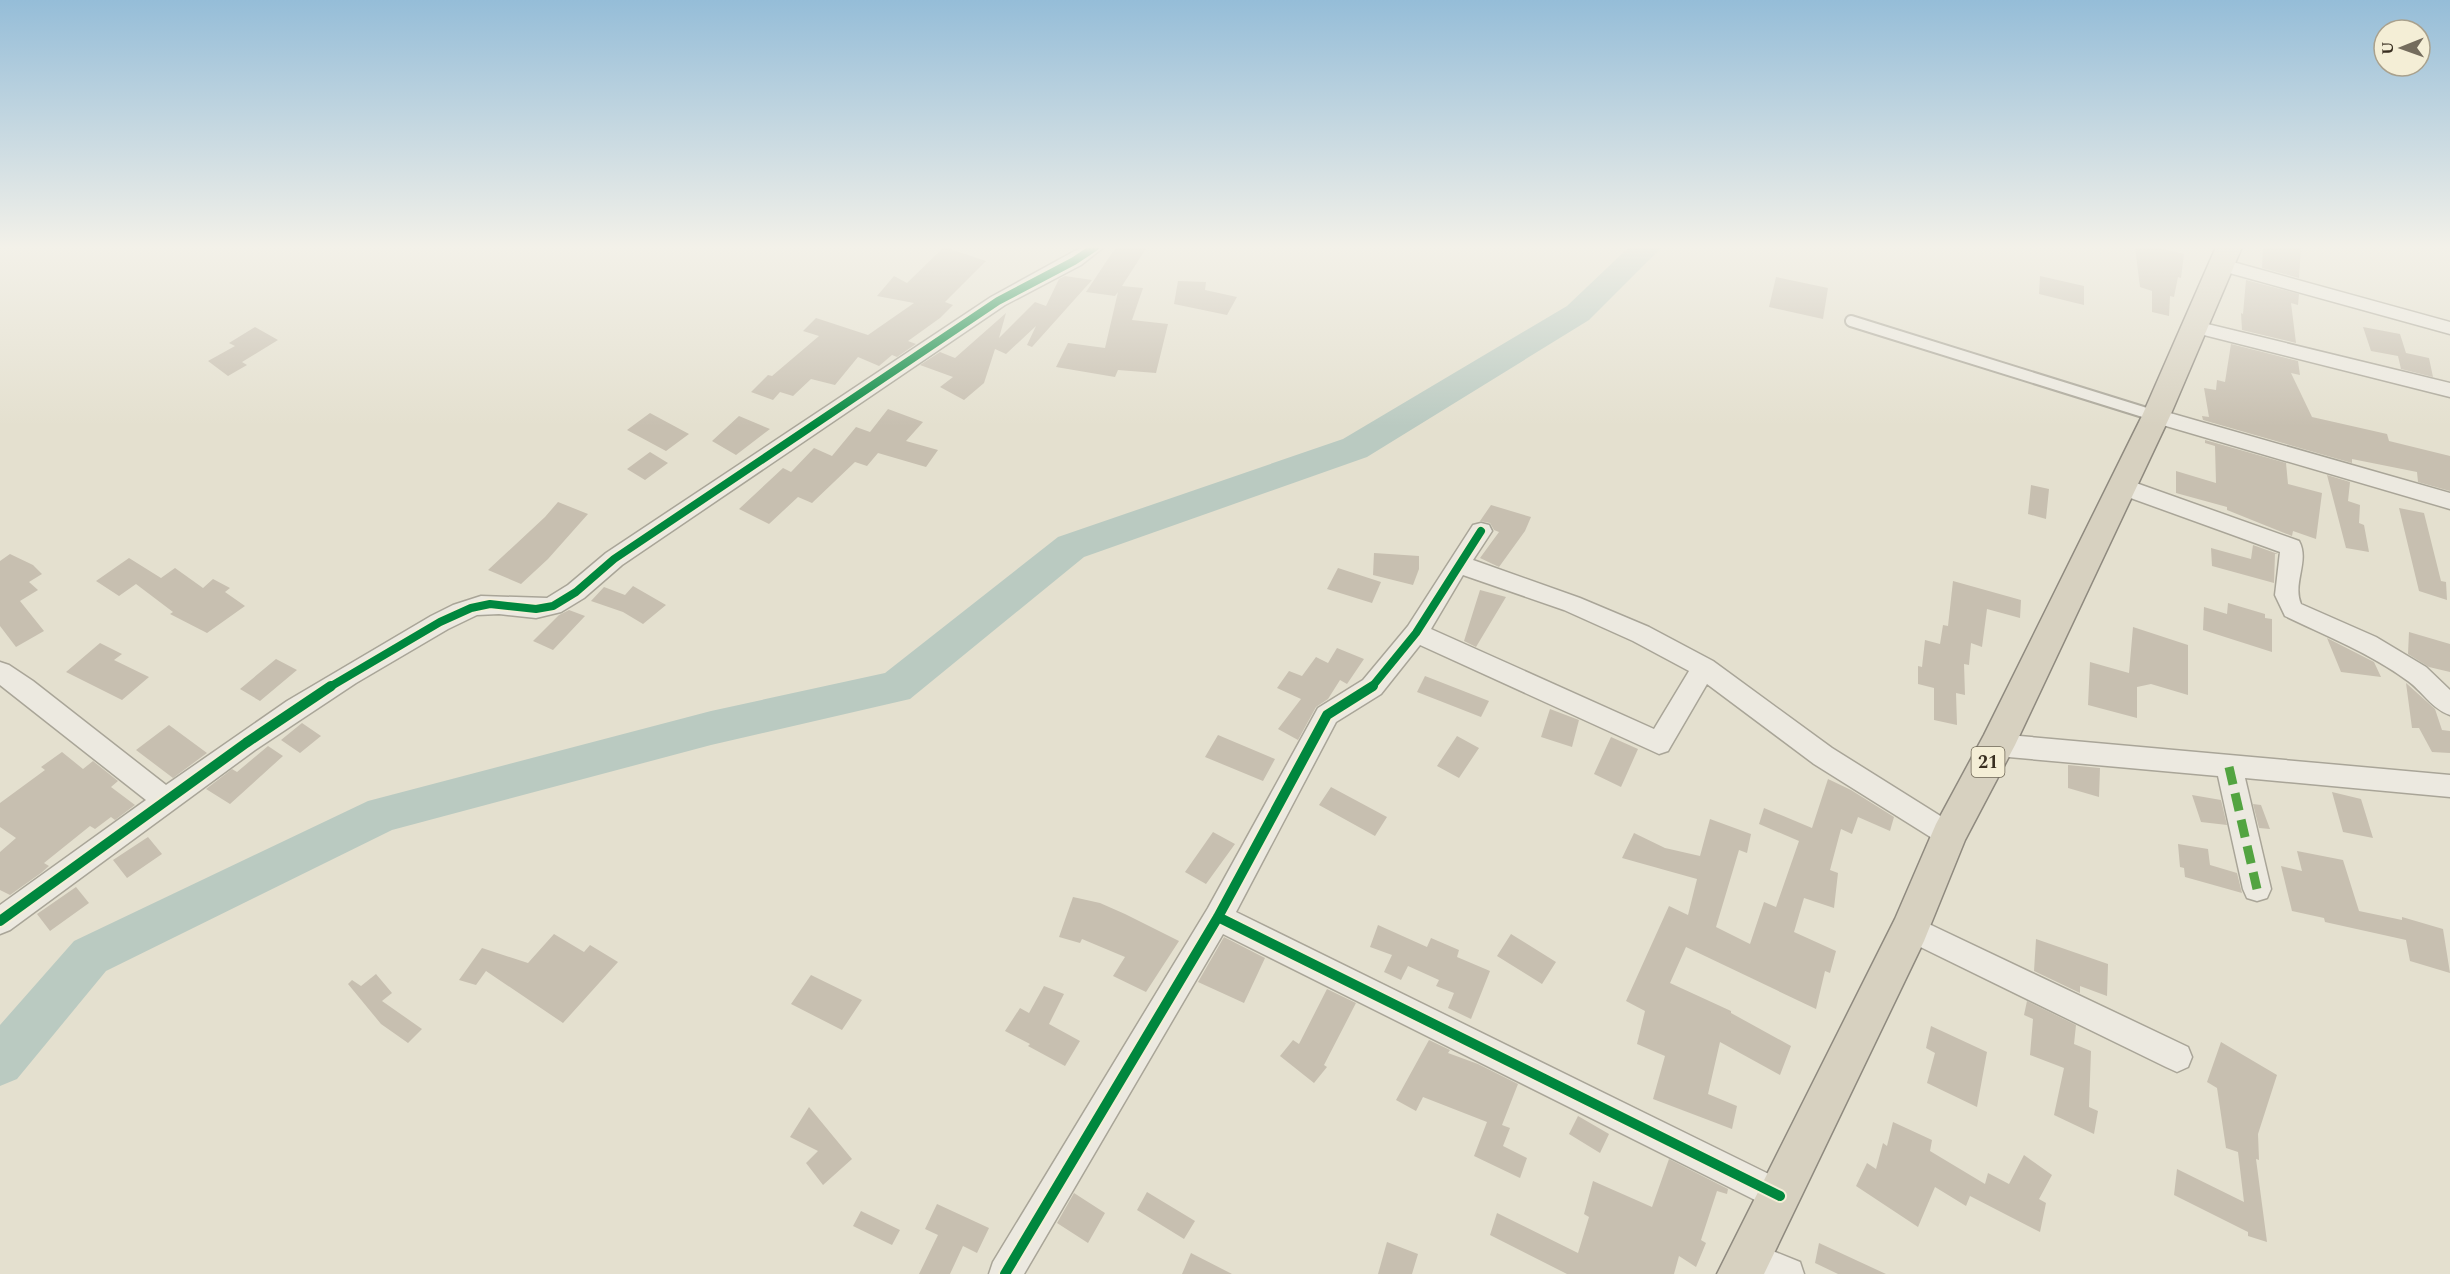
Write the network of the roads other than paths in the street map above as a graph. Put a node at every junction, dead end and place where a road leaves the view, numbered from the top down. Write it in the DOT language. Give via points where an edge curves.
graph roads {
  1 [pos="990,306"];
  2 [pos="2204,306"];
  3 [pos="2383,306"];
  4 [pos="1851,321"];
  5 [pos="2195,327"];
  6 [pos="2450,328"];
  7 [pos="2450,390"];
  8 [pos="2156,416"];
  9 [pos="2122,486"];
  10 [pos="2450,501"];
  11 [pos="1481,531"];
  12 [pos="1458,564"];
  13 [pos="1416,633"];
  14 [pos="1704,668"];
  15 [pos="0,672"];
  16 [pos="2450,705"];
  17 [pos="1997,745"];
  18 [pos="2229,767"];
  19 [pos="2450,786"];
  20 [pos="166,800"];
  21 [pos="1949,835"];
  22 [pos="2256,889"];
  23 [pos="1218,917"];
  24 [pos="0,921"];
  25 [pos="1910,928"];
  26 [pos="2177,1057"];
  27 [pos="1780,1196"];
  28 [pos="1744,1266"];
  29 [pos="1005,1274"];
  30 [pos="1788,1274"];
  1 -- 20 [label="street" via="614,559 556,605 537,609 480,605 451,618 341,679"];
  2 -- 5 [label="highway, 21"];
  3 -- 6 [label="street"];
  4 -- 8 [label="lane"];
  5 -- 7 [label="street"];
  5 -- 8 [label="highway, 21"];
  8 -- 9 [label="highway, 21"];
  8 -- 10 [label="street"];
  9 -- 16 [label="street" via="2291,547 2285,595 2293,610 2367,644 2417,674"];
  9 -- 17 [label="highway, 21"];
  11 -- 12 [label="street"];
  12 -- 13 [label="street"];
  12 -- 14 [label="street" via="1572,604 1641,634"];
  13 -- 14 [label="street" via="1659,743"];
  13 -- 23 [label="street" via="1372,687 1327,715"];
  14 -- 21 [label="street" via="1822,756"];
  15 -- 20 [label="street"];
  17 -- 18 [label="street"];
  17 -- 21 [label="highway, 21"];
  18 -- 19 [label="street"];
  18 -- 22 [label="street"];
  20 -- 24 [label="street"];
  21 -- 25 [label="highway, 21"];
  23 -- 27 [label="street"];
  23 -- 29 [label="street"];
  25 -- 26 [label="street"];
  25 -- 27 [label="highway, 21"];
  27 -- 28 [label="highway, 21"];
  28 -- 30 [label="street"];
}
